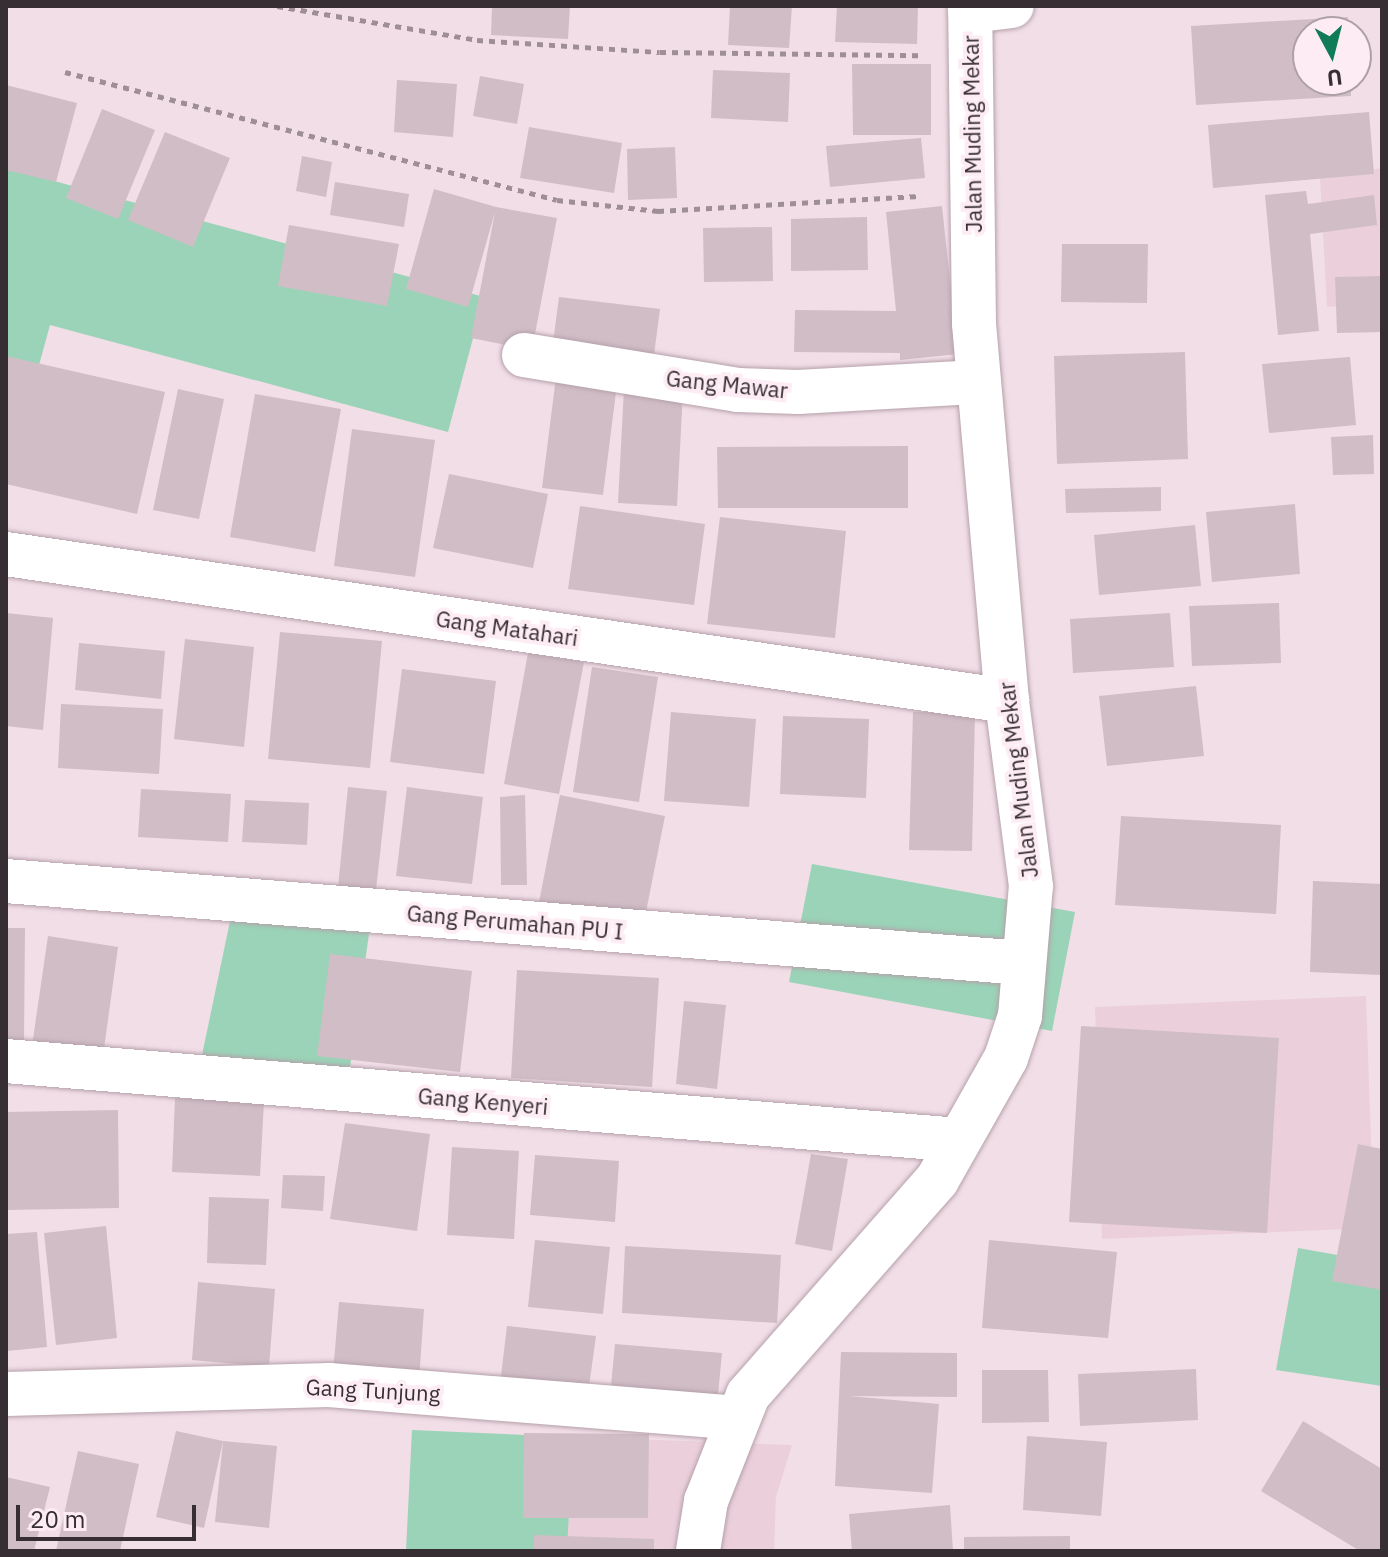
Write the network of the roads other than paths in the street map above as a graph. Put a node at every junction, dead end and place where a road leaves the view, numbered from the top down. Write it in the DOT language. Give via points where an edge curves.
graph roads {
  1 [pos="984,8"];
  2 [pos="524,355"];
  3 [pos="979,382"];
  4 [pos="6,554"];
  5 [pos="1007,701"];
  6 [pos="6,881"];
  7 [pos="1024,963"];
  8 [pos="6,1061"];
  9 [pos="959,1140"];
  10 [pos="6,1394"];
  11 [pos="738,1418"];
  12 [pos="698,1551"];
  1 -- 3 [label="street, Jalan Muding Mekar" via="971,56"];
  2 -- 3 [label="street, Gang Mawar" via="738,390"];
  3 -- 5 [label="street, Jalan Muding Mekar"];
  4 -- 5 [label="street, Gang Matahari"];
  5 -- 7 [label="street, Jalan Muding Mekar" via="1031,886"];
  6 -- 7 [label="street, Gang Perumahan PU I"];
  7 -- 9 [label="street, Jalan Muding Mekar" via="1020,1016 1006,1058"];
  8 -- 9 [label="street, Gang Kenyeri"];
  9 -- 11 [label="street, Jalan Muding Mekar" via="937,1180 748,1395"];
  10 -- 11 [label="street, Gang Tunjung" via="329,1385"];
  11 -- 12 [label="street, Jalan Muding Mekar" via="706,1501"];
}
